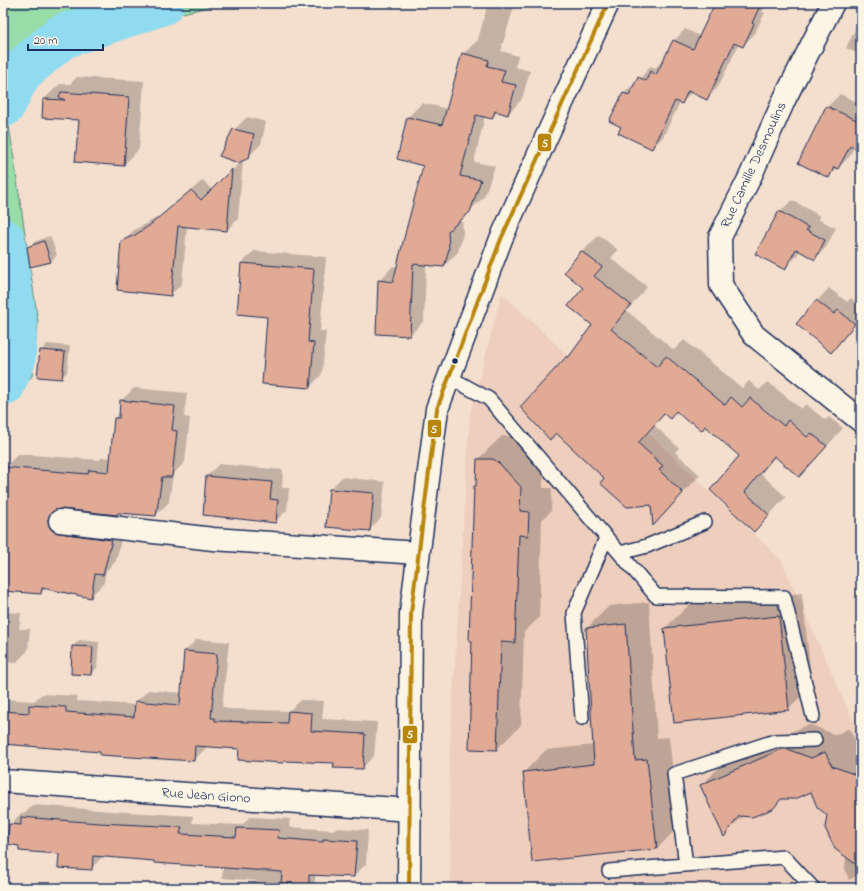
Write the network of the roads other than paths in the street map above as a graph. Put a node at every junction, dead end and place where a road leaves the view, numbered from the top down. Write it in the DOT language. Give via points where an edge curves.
graph roads {
  1 [pos="608,3"];
  2 [pos="833,3"];
  3 [pos="449,377"];
  4 [pos="861,421"];
  5 [pos="60,521"];
  6 [pos="705,522"];
  7 [pos="606,538"];
  8 [pos="418,553"];
  9 [pos="620,553"];
  10 [pos="813,716"];
  11 [pos="582,718"];
  12 [pos="815,740"];
  13 [pos="3,781"];
  14 [pos="410,810"];
  15 [pos="686,864"];
  16 [pos="609,871"];
  17 [pos="409,888"];
  18 [pos="813,888"];
  1 -- 3 [label="street" via="501,239"];
  2 -- 4 [label="street, Rue Camille Desmoulins" via="720,237 721,285 754,335"];
  3 -- 7 [label="lane" via="489,399"];
  3 -- 8 [label="street" via="437,408"];
  5 -- 8 [label="street" via="213,539"];
  6 -- 9 [label="lane" via="647,546"];
  7 -- 9 [label="lane"];
  7 -- 11 [label="lane" via="574,613"];
  8 -- 14 [label="street" via="411,613"];
  9 -- 10 [label="lane" via="656,596 784,597"];
  12 -- 15 [label="lane" via="775,741 674,774"];
  13 -- 14 [label="street, Rue Jean Giono"];
  14 -- 17 [label="street"];
  15 -- 16 [label="lane"];
  15 -- 18 [label="lane" via="784,857"];
}
